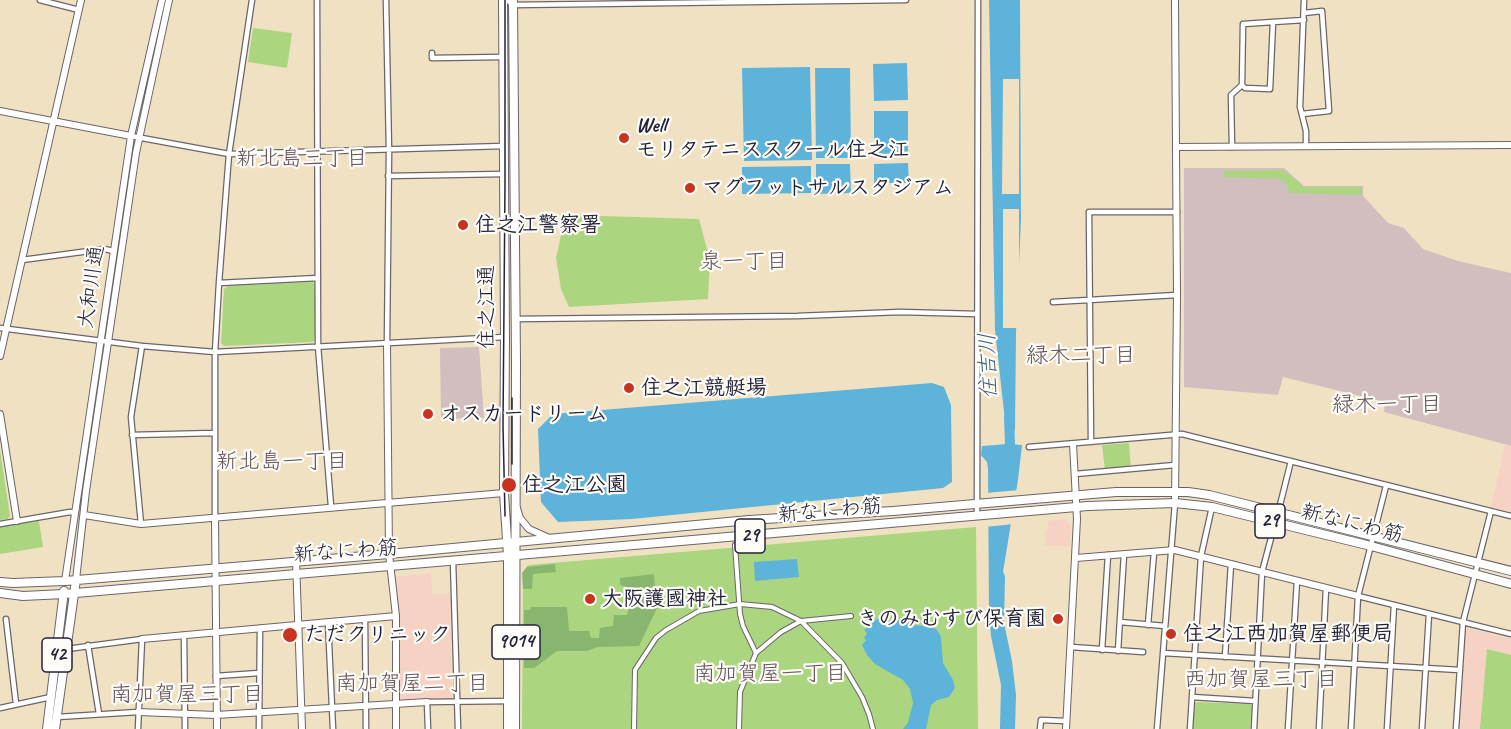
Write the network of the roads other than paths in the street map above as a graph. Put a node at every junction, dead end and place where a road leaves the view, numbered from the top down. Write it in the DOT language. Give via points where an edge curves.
graph roads {
  1 [pos="40,0"];
  2 [pos="81,0"];
  3 [pos="162,0"];
  4 [pos="169,0"];
  5 [pos="252,0"];
  6 [pos="317,0"];
  7 [pos="386,0"];
  8 [pos="906,0"];
  9 [pos="978,0"];
  10 [pos="1175,0"];
  11 [pos="1304,0"];
  12 [pos="509,1"];
  13 [pos="744,1"];
  14 [pos="79,10"];
  15 [pos="1304,13"];
  16 [pos="1304,20"];
  17 [pos="1273,22"];
  18 [pos="432,53"];
  19 [pos="503,57"];
  20 [pos="1242,85"];
  21 [pos="0,111"];
  22 [pos="1302,114"];
  23 [pos="54,121"];
  24 [pos="135,136"];
  25 [pos="1511,145"];
  26 [pos="504,146"];
  27 [pos="1306,146"];
  28 [pos="1177,147"];
  29 [pos="1232,147"];
  30 [pos="317,150"];
  31 [pos="389,150"];
  32 [pos="229,154"];
  33 [pos="504,174"];
  34 [pos="388,176"];
  35 [pos="1177,212"];
  36 [pos="114,251"];
  37 [pos="22,260"];
  38 [pos="318,278"];
  39 [pos="219,283"];
  40 [pos="1177,295"];
  41 [pos="1090,300"];
  42 [pos="1053,303"];
  43 [pos="977,314"];
  44 [pos="514,319"];
  45 [pos="3,329"];
  46 [pos="505,337"];
  47 [pos="105,340"];
  48 [pos="387,343"];
  49 [pos="142,346"];
  50 [pos="318,346"];
  51 [pos="215,351"];
  52 [pos="0,356"];
  53 [pos="0,414"];
  54 [pos="214,433"];
  55 [pos="132,435"];
  56 [pos="1175,435"];
  57 [pos="1091,442"];
  58 [pos="1073,444"];
  59 [pos="1029,447"];
  60 [pos="1291,461"];
  61 [pos="1175,465"];
  62 [pos="1075,474"];
  63 [pos="1386,486"];
  64 [pos="1175,492"];
  65 [pos="504,493"];
  66 [pos="1077,495"];
  67 [pos="390,502"];
  68 [pos="980,502"];
  69 [pos="1175,502"];
  70 [pos="516,505"];
  71 [pos="331,506"];
  72 [pos="1077,507"];
  73 [pos="1212,507"];
  74 [pos="1491,511"];
  75 [pos="75,513"];
  76 [pos="1278,513"];
  77 [pos="84,515"];
  78 [pos="981,515"];
  79 [pos="1511,516"];
  80 [pos="215,517"];
  81 [pos="17,521"];
  82 [pos="1275,523"];
  83 [pos="0,524"];
  84 [pos="141,524"];
  85 [pos="1372,537"];
  86 [pos="549,538"];
  87 [pos="512,541"];
  88 [pos="735,545"];
  89 [pos="1371,546"];
  90 [pos="1170,550"];
  91 [pos="1154,552"];
  92 [pos="389,554"];
  93 [pos="1124,554"];
  94 [pos="1108,555"];
  95 [pos="512,556"];
  96 [pos="1201,556"];
  97 [pos="1076,558"];
  98 [pos="296,561"];
  99 [pos="453,561"];
  100 [pos="1478,562"];
  101 [pos="1230,564"];
  102 [pos="390,567"];
  103 [pos="216,568"];
  104 [pos="1511,571"];
  105 [pos="1263,572"];
  106 [pos="297,573"];
  107 [pos="1475,576"];
  108 [pos="75,580"];
  109 [pos="65,581"];
  110 [pos="216,581"];
  111 [pos="1297,581"];
  112 [pos="0,582"];
  113 [pos="1511,584"];
  114 [pos="1326,588"];
  115 [pos="0,593"];
  116 [pos="74,593"];
  117 [pos="64,594"];
  118 [pos="1358,596"];
  119 [pos="740,604"];
  120 [pos="1394,605"];
  121 [pos="1429,614"];
  122 [pos="396,616"];
  123 [pos="850,616"];
  124 [pos="6,619"];
  125 [pos="366,619"];
  126 [pos="801,621"];
  127 [pos="328,622"];
  128 [pos="1120,622"];
  129 [pos="1463,622"];
  130 [pos="1148,624"];
  131 [pos="299,625"];
  132 [pos="1165,626"];
  133 [pos="260,628"];
  134 [pos="216,632"];
  135 [pos="1511,634"];
  136 [pos="184,635"];
  137 [pos="142,639"];
  138 [pos="88,645"];
  139 [pos="1071,647"];
  140 [pos="67,649"];
  141 [pos="1102,650"];
  142 [pos="1118,651"];
  143 [pos="1143,652"];
  144 [pos="756,653"];
  145 [pos="1163,653"];
  146 [pos="1195,655"];
  147 [pos="1225,657"];
  148 [pos="1258,658"];
  149 [pos="1292,661"];
  150 [pos="1322,662"];
  151 [pos="1354,664"];
  152 [pos="1390,666"];
  153 [pos="1425,668"];
  154 [pos="1460,670"];
  155 [pos="259,673"];
  156 [pos="216,676"];
  157 [pos="56,696"];
  158 [pos="1192,698"];
  159 [pos="512,701"];
  160 [pos="1255,701"];
  161 [pos="427,702"];
  162 [pos="456,702"];
  163 [pos="397,703"];
  164 [pos="16,704"];
  165 [pos="366,705"];
  166 [pos="332,707"];
  167 [pos="0,708"];
  168 [pos="301,710"];
  169 [pos="138,712"];
  170 [pos="259,713"];
  171 [pos="99,714"];
  172 [pos="185,714"];
  173 [pos="216,715"];
  174 [pos="53,717"];
  175 [pos="1066,721"];
  176 [pos="47,729"];
  177 [pos="55,729"];
  178 [pos="138,729"];
  179 [pos="185,729"];
  180 [pos="217,729"];
  181 [pos="259,729"];
  182 [pos="302,729"];
  183 [pos="333,729"];
  184 [pos="366,729"];
  185 [pos="396,729"];
  186 [pos="429,729"];
  187 [pos="458,729"];
  188 [pos="508,729"];
  189 [pos="515,729"];
  190 [pos="633,729"];
  191 [pos="739,729"];
  192 [pos="873,729"];
  193 [pos="1040,729"];
  194 [pos="1066,729"];
  195 [pos="1157,729"];
  196 [pos="1190,729"];
  197 [pos="1254,729"];
  198 [pos="1288,729"];
  199 [pos="1318,729"];
  200 [pos="1351,729"];
  201 [pos="1387,729"];
  202 [pos="1422,729"];
  203 [pos="1456,729"];
  1 -- 14 [label="street"];
  2 -- 14 [label="street"];
  3 -- 24 [label="street, 大和川通"];
  4 -- 24 [label="street, 大和川通"];
  5 -- 32 [label="street"];
  6 -- 30 [label="street"];
  7 -- 31 [label="street"];
  8 -- 13 [label="street"];
  9 -- 43 [label="street"];
  10 -- 28 [label="street"];
  11 -- 15 [label="street"];
  12 -- 13 [label="street"];
  12 -- 19 [label="main road, 住之江通"];
  12 -- 44 [label="main road, 住之江通"];
  14 -- 23 [label="street"];
  15 -- 16 [label="street"];
  15 -- 22 [label="street" via="1322,11 1329,111"];
  16 -- 17 [label="street"];
  16 -- 22 [label="street"];
  17 -- 20 [label="street" via="1243,24"];
  17 -- 20 [label="street" via="1270,88"];
  18 -- 19 [label="street" via="432,58"];
  19 -- 26 [label="main road, 住之江通"];
  20 -- 29 [label="street" via="1231,94"];
  21 -- 23 [label="street"];
  22 -- 27 [label="street"];
  23 -- 24 [label="street"];
  23 -- 37 [label="street"];
  24 -- 32 [label="street"];
  24 -- 36 [label="street, 大和川通"];
  24 -- 47 [label="street, 大和川通"];
  25 -- 27 [label="street"];
  26 -- 31 [label="street"];
  26 -- 33 [label="main road, 住之江通"];
  27 -- 29 [label="street"];
  28 -- 29 [label="street"];
  28 -- 35 [label="street"];
  30 -- 31 [label="street"];
  30 -- 32 [label="street"];
  30 -- 38 [label="street"];
  31 -- 34 [label="street"];
  32 -- 39 [label="street"];
  33 -- 34 [label="street"];
  33 -- 46 [label="main road, 住之江通"];
  34 -- 48 [label="street"];
  35 -- 40 [label="street"];
  35 -- 41 [label="street" via="1089,212"];
  36 -- 37 [label="street"];
  36 -- 47 [label="street, 大和川通"];
  37 -- 45 [label="street"];
  38 -- 39 [label="street"];
  38 -- 50 [label="street"];
  39 -- 51 [label="street"];
  40 -- 41 [label="street"];
  40 -- 56 [label="street"];
  41 -- 42 [label="street"];
  41 -- 57 [label="street"];
  43 -- 44 [label="street"];
  43 -- 68 [label="street"];
  44 -- 70 [label="main road, 住之江通"];
  45 -- 47 [label="street"];
  45 -- 52 [label="street"];
  46 -- 48 [label="street"];
  46 -- 65 [label="main road, 住之江通"];
  47 -- 49 [label="street"];
  47 -- 75 [label="street, 大和川通"];
  47 -- 77 [label="street, 大和川通"];
  48 -- 50 [label="street"];
  48 -- 67 [label="street"];
  49 -- 51 [label="street"];
  49 -- 55 [label="street" via="131,417"];
  50 -- 51 [label="street"];
  50 -- 71 [label="street"];
  51 -- 54 [label="street"];
  53 -- 81 [label="street"];
  54 -- 55 [label="street"];
  54 -- 80 [label="street"];
  55 -- 84 [label="street"];
  56 -- 57 [label="street"];
  56 -- 60 [label="street"];
  56 -- 61 [label="street"];
  57 -- 58 [label="street"];
  58 -- 59 [label="street"];
  58 -- 62 [label="street"];
  60 -- 63 [label="street"];
  60 -- 76 [label="street"];
  61 -- 62 [label="street"];
  61 -- 64 [label="street"];
  62 -- 66 [label="street"];
  63 -- 74 [label="street"];
  63 -- 85 [label="street"];
  64 -- 66 [label="main road, 新なにわ筋 / 29"];
  64 -- 69 [label="street"];
  64 -- 76 [label="main road, 新なにわ筋 / 29" via="1209,495"];
  65 -- 67 [label="street"];
  65 -- 87 [label="main road, 住之江通"];
  66 -- 68 [label="main road, 新なにわ筋 / 29"];
  66 -- 72 [label="street"];
  67 -- 71 [label="street"];
  67 -- 92 [label="street"];
  68 -- 78 [label="street"];
  68 -- 86 [label="main road, 新なにわ筋 / 29"];
  69 -- 72 [label="main road, 新なにわ筋 / 29"];
  69 -- 73 [label="main road, 新なにわ筋 / 29"];
  69 -- 90 [label="street"];
  70 -- 86 [label="street" via="529,529"];
  70 -- 87 [label="main road, 住之江通"];
  71 -- 80 [label="street"];
  72 -- 78 [label="main road, 新なにわ筋 / 29"];
  72 -- 97 [label="street"];
  73 -- 82 [label="main road, 新なにわ筋 / 29"];
  73 -- 96 [label="street"];
  74 -- 79 [label="street"];
  74 -- 100 [label="street"];
  75 -- 81 [label="street"];
  75 -- 109 [label="street, 大和川通"];
  76 -- 85 [label="main road, 新なにわ筋 / 29"];
  77 -- 84 [label="street"];
  77 -- 108 [label="street, 大和川通"];
  78 -- 95 [label="main road, 新なにわ筋 / 29"];
  80 -- 84 [label="street"];
  80 -- 103 [label="street"];
  81 -- 83 [label="street"];
  82 -- 89 [label="main road, 新なにわ筋 / 29"];
  82 -- 105 [label="street"];
  85 -- 89 [label="street"];
  85 -- 100 [label="main road, 新なにわ筋 / 29"];
  86 -- 87 [label="main road, 新なにわ筋 / 29"];
  87 -- 92 [label="main road, 新なにわ筋 / 29"];
  87 -- 95 [label="main road, 9014"];
  88 -- 119 [label="street"];
  89 -- 107 [label="main road, 新なにわ筋 / 29"];
  89 -- 118 [label="street"];
  90 -- 91 [label="street"];
  90 -- 96 [label="street"];
  90 -- 132 [label="street"];
  91 -- 93 [label="street"];
  91 -- 130 [label="street"];
  92 -- 98 [label="main road, 新なにわ筋 / 29"];
  92 -- 102 [label="street"];
  93 -- 94 [label="street"];
  93 -- 128 [label="street"];
  94 -- 97 [label="street"];
  94 -- 141 [label="street"];
  95 -- 99 [label="main road, 新なにわ筋 / 29"];
  95 -- 159 [label="main road, 9014"];
  96 -- 101 [label="street"];
  96 -- 146 [label="street"];
  97 -- 139 [label="street"];
  98 -- 103 [label="main road, 新なにわ筋 / 29"];
  98 -- 106 [label="street"];
  99 -- 102 [label="main road, 新なにわ筋 / 29"];
  99 -- 162 [label="street"];
  100 -- 104 [label="main road, 新なにわ筋 / 29"];
  100 -- 107 [label="street"];
  101 -- 105 [label="street"];
  101 -- 147 [label="street"];
  102 -- 106 [label="main road, 新なにわ筋 / 29"];
  102 -- 122 [label="street"];
  103 -- 108 [label="main road, 新なにわ筋 / 29"];
  103 -- 110 [label="street"];
  105 -- 111 [label="street"];
  105 -- 148 [label="street"];
  106 -- 110 [label="main road, 新なにわ筋 / 29"];
  106 -- 131 [label="street"];
  107 -- 113 [label="main road, 新なにわ筋 / 29"];
  107 -- 129 [label="street"];
  108 -- 109 [label="main road, 新なにわ筋 / 29"];
  108 -- 116 [label="main road, 42"];
  109 -- 112 [label="main road, 新なにわ筋 / 29"];
  109 -- 117 [label="main road, 42"];
  110 -- 116 [label="main road, 新なにわ筋 / 29"];
  110 -- 134 [label="street"];
  111 -- 114 [label="street"];
  111 -- 149 [label="street"];
  114 -- 118 [label="street"];
  114 -- 150 [label="street"];
  115 -- 117 [label="main road, 新なにわ筋 / 29"];
  116 -- 117 [label="main road, 新なにわ筋 / 29"];
  116 -- 140 [label="main road, 42"];
  117 -- 157 [label="main road, 42"];
  118 -- 120 [label="street"];
  118 -- 151 [label="street"];
  119 -- 126 [label="street" via="772,607"];
  119 -- 144 [label="street" via="743,626"];
  119 -- 190 [label="street" via="699,612 656,638 635,670"];
  120 -- 121 [label="street"];
  120 -- 152 [label="street"];
  121 -- 129 [label="street"];
  121 -- 153 [label="street"];
  122 -- 125 [label="street"];
  122 -- 163 [label="street"];
  123 -- 126 [label="street"];
  124 -- 164 [label="street"];
  125 -- 127 [label="street"];
  125 -- 165 [label="street"];
  126 -- 144 [label="street"];
  126 -- 192 [label="street" via="842,663 862,698"];
  127 -- 131 [label="street"];
  127 -- 166 [label="street"];
  128 -- 130 [label="street"];
  128 -- 142 [label="street"];
  129 -- 135 [label="street"];
  129 -- 154 [label="street"];
  130 -- 132 [label="street"];
  131 -- 133 [label="street"];
  131 -- 168 [label="street"];
  132 -- 145 [label="street"];
  133 -- 134 [label="street"];
  133 -- 155 [label="street"];
  134 -- 136 [label="street"];
  134 -- 156 [label="street"];
  136 -- 137 [label="street"];
  136 -- 172 [label="street"];
  137 -- 138 [label="street"];
  137 -- 169 [label="street"];
  138 -- 140 [label="street"];
  138 -- 171 [label="street"];
  139 -- 141 [label="street"];
  139 -- 175 [label="street"];
  140 -- 157 [label="main road, 42"];
  141 -- 142 [label="street"];
  142 -- 143 [label="street"];
  144 -- 191 [label="street" via="740,692"];
  145 -- 146 [label="street"];
  145 -- 195 [label="street"];
  146 -- 147 [label="street"];
  146 -- 158 [label="street"];
  147 -- 148 [label="street"];
  148 -- 149 [label="street"];
  148 -- 160 [label="street"];
  149 -- 150 [label="street"];
  149 -- 198 [label="street"];
  150 -- 151 [label="street"];
  150 -- 199 [label="street"];
  151 -- 152 [label="street"];
  151 -- 200 [label="street"];
  152 -- 153 [label="street"];
  152 -- 201 [label="street"];
  153 -- 154 [label="street"];
  153 -- 202 [label="street"];
  154 -- 203 [label="street"];
  155 -- 156 [label="street"];
  155 -- 170 [label="street"];
  156 -- 173 [label="street"];
  157 -- 164 [label="street"];
  157 -- 174 [label="main road, 42"];
  158 -- 160 [label="street"];
  158 -- 196 [label="street"];
  159 -- 162 [label="street"];
  159 -- 188 [label="main road, 9014"];
  159 -- 189 [label="main road, 9014"];
  160 -- 197 [label="street"];
  161 -- 162 [label="street"];
  161 -- 163 [label="street"];
  161 -- 186 [label="street"];
  162 -- 187 [label="street"];
  163 -- 165 [label="street"];
  163 -- 185 [label="street"];
  164 -- 167 [label="street"];
  165 -- 166 [label="street"];
  165 -- 184 [label="street"];
  166 -- 168 [label="street"];
  166 -- 183 [label="street"];
  168 -- 170 [label="street"];
  168 -- 182 [label="street"];
  169 -- 171 [label="street"];
  169 -- 172 [label="street"];
  169 -- 178 [label="street"];
  170 -- 173 [label="street"];
  170 -- 181 [label="street"];
  171 -- 174 [label="street"];
  172 -- 173 [label="street"];
  172 -- 179 [label="street"];
  173 -- 180 [label="street"];
  174 -- 176 [label="main road, 42"];
  174 -- 177 [label="main road, 42"];
  175 -- 193 [label="street" via="1041,720"];
  175 -- 194 [label="street"];
}
